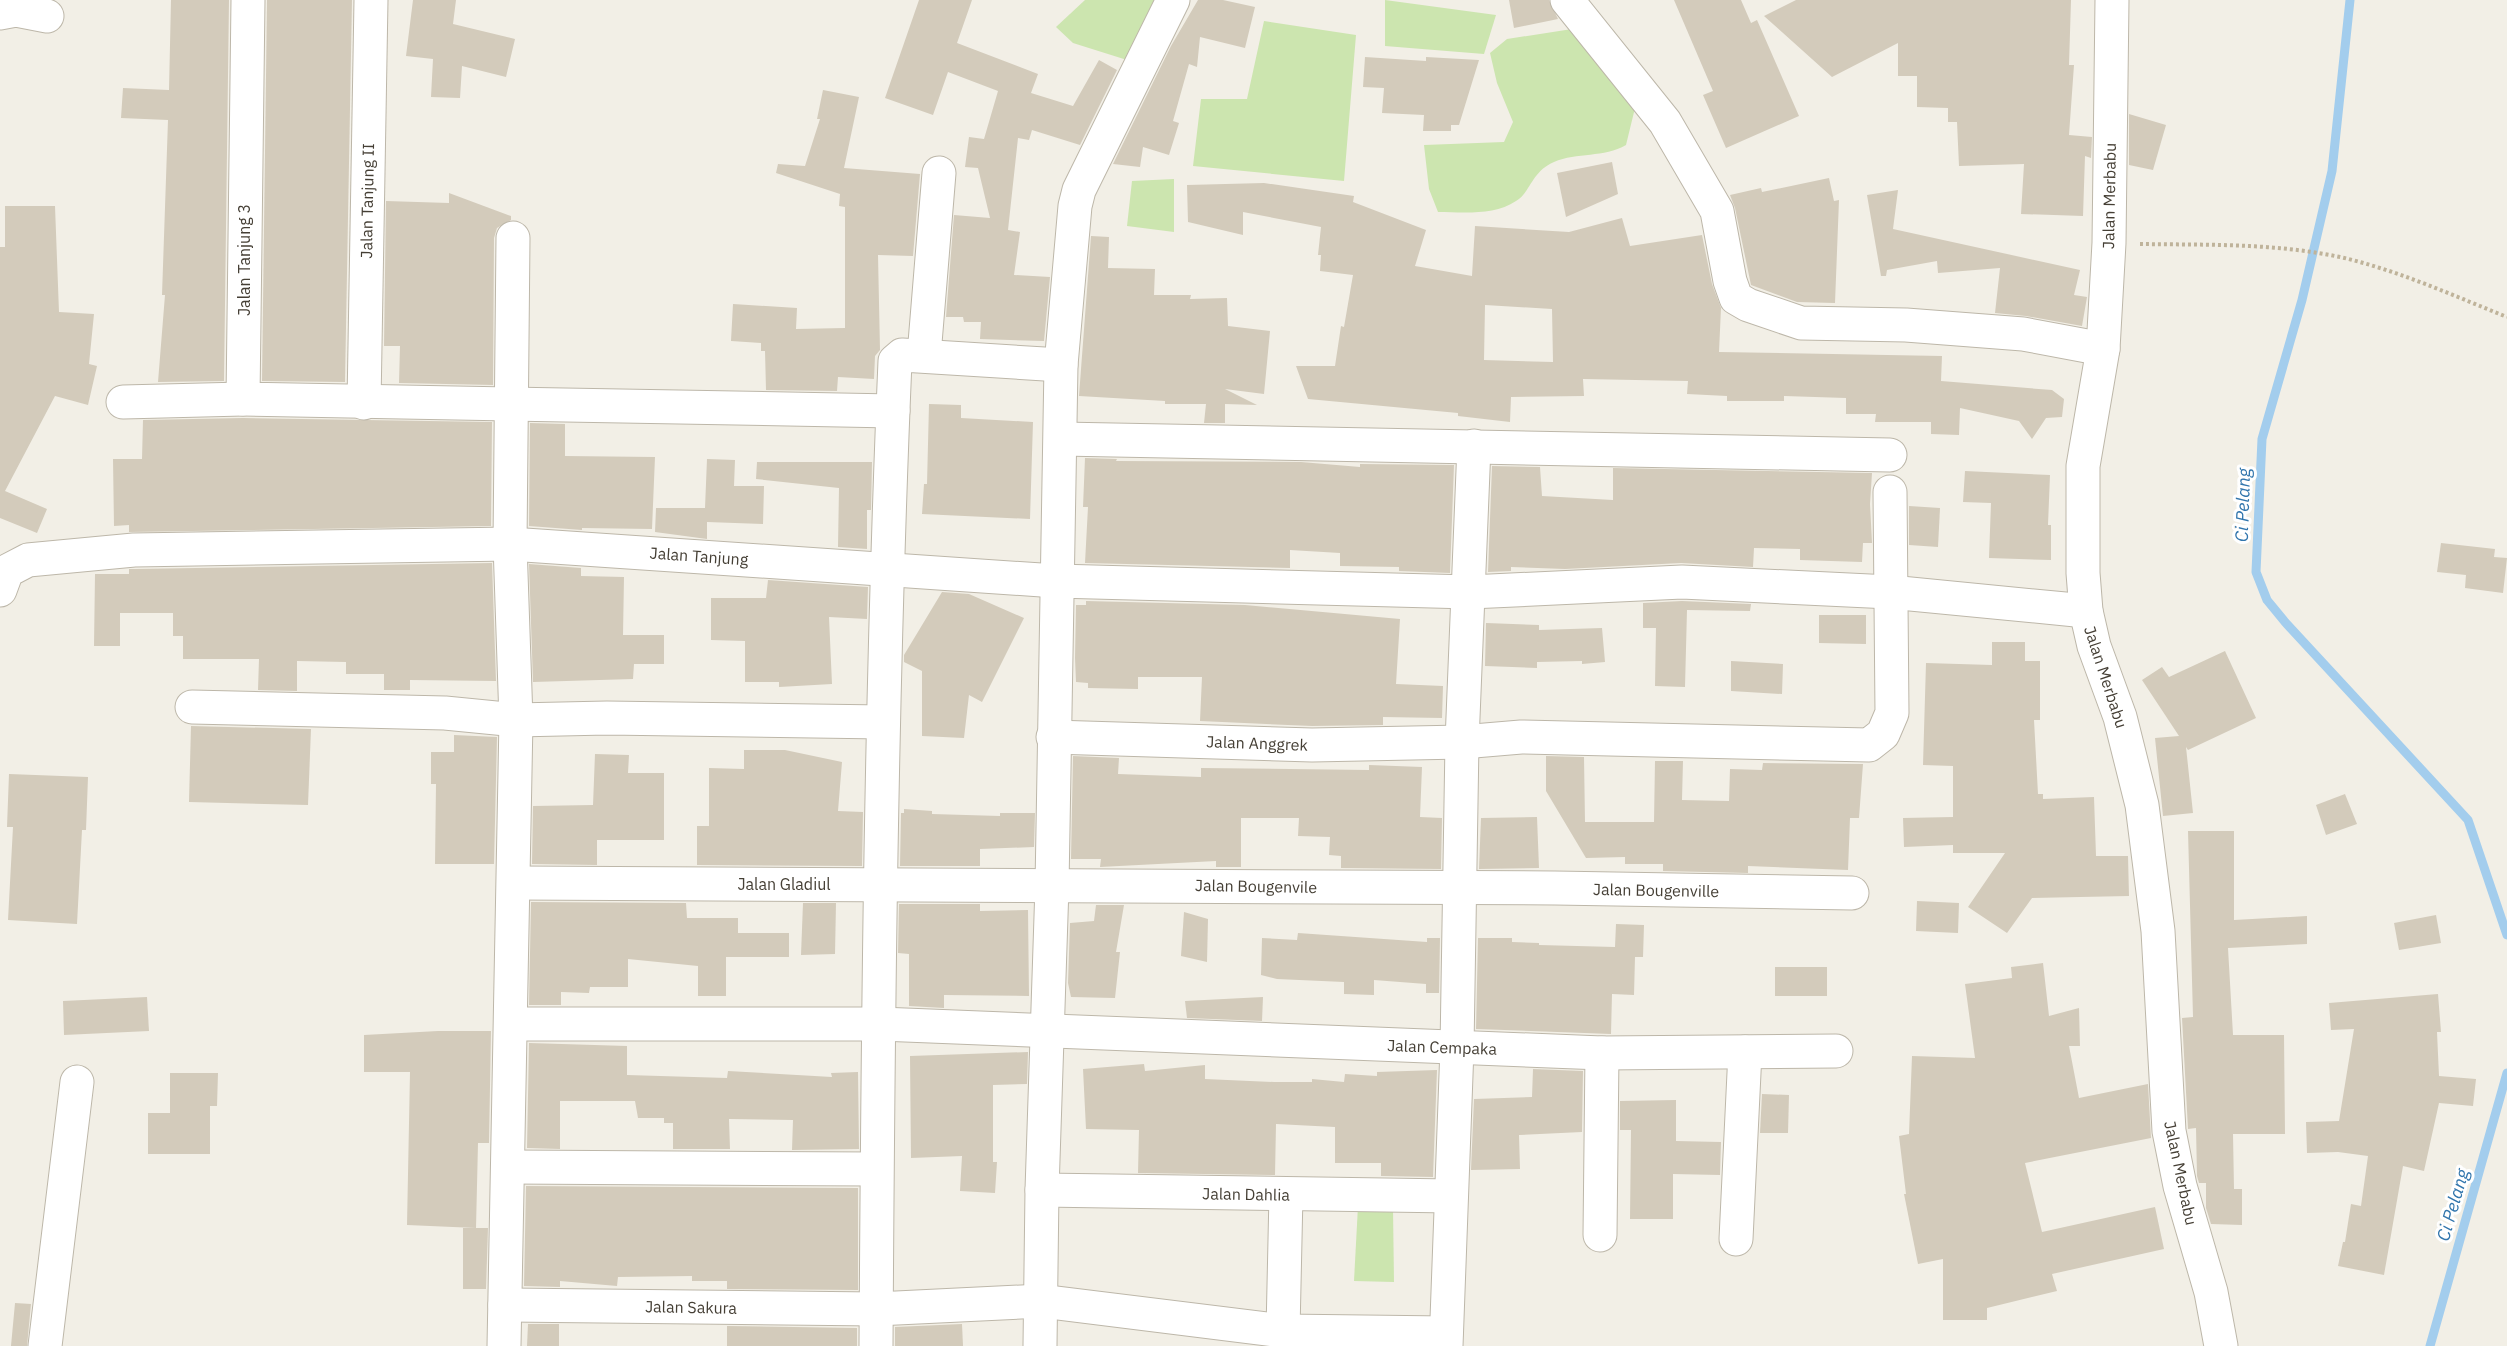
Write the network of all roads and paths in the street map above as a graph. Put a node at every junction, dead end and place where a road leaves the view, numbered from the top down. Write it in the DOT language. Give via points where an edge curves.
graph roads {
  1 [pos="248,0"];
  2 [pos="371,0"];
  3 [pos="1173,0"];
  4 [pos="1568,0"];
  5 [pos="2112,0"];
  6 [pos="0,14"];
  7 [pos="47,16"];
  8 [pos="939,172"];
  9 [pos="513,238"];
  10 [pos="2109,243"];
  11 [pos="2507,317"];
  12 [pos="2103,349"];
  13 [pos="924,355"];
  14 [pos="1061,365"];
  15 [pos="243,399"];
  16 [pos="123,402"];
  17 [pos="364,403"];
  18 [pos="512,405"];
  19 [pos="893,411"];
  20 [pos="1061,439"];
  21 [pos="1474,446"];
  22 [pos="1890,455"];
  23 [pos="1890,492"];
  24 [pos="510,544"];
  25 [pos="888,568"];
  26 [pos="1056,581"];
  27 [pos="0,590"];
  28 [pos="1470,592"];
  29 [pos="1890,592"];
  30 [pos="2086,611"];
  31 [pos="192,707"];
  32 [pos="516,720"];
  33 [pos="883,722"];
  34 [pos="1053,737"];
  35 [pos="1462,742"];
  36 [pos="515,883"];
  37 [pos="882,885"];
  38 [pos="1052,886"];
  39 [pos="1460,889"];
  40 [pos="1852,893"];
  41 [pos="511,1024"];
  42 [pos="880,1024"];
  43 [pos="1048,1030"];
  44 [pos="1457,1048"];
  45 [pos="1836,1051"];
  46 [pos="1745,1052"];
  47 [pos="1602,1053"];
  48 [pos="77,1082"];
  49 [pos="509,1167"];
  50 [pos="875,1169"];
  51 [pos="1042,1190"];
  52 [pos="1286,1194"];
  53 [pos="1451,1196"];
  54 [pos="1600,1235"];
  55 [pos="1736,1239"];
  56 [pos="1041,1300"];
  57 [pos="505,1305"];
  58 [pos="876,1309"];
  59 [pos="1283,1330"];
  60 [pos="1446,1340"];
  61 [pos="45,1346"];
  62 [pos="504,1346"];
  63 [pos="876,1346"];
  64 [pos="1040,1346"];
  65 [pos="2221,1346"];
  1 -- 15 [label="street, Jalan Tanjung 3"];
  2 -- 17 [label="street, Jalan Tanjung II"];
  3 -- 14 [label="street" via="1079,190"];
  4 -- 12 [label="street" via="1665,122 1717,211 1736,298 1802,323 2023,333"];
  5 -- 10 [label="street, Jalan Merbabu"];
  6 -- 7 [label="street" via="16,10"];
  8 -- 13 [label="street"];
  9 -- 18 [label="street"];
  10 -- 11 [label="path" via="2258,247 2339,257 2395,273"];
  10 -- 12 [label="street, Jalan Merbabu"];
  12 -- 30 [label="street, Jalan Merbabu" via="2083,466"];
  13 -- 14 [label="street"];
  13 -- 19 [label="street" via="896,358"];
  14 -- 20 [label="street"];
  15 -- 16 [label="street"];
  15 -- 17 [label="street"];
  17 -- 18 [label="street"];
  18 -- 19 [label="street"];
  18 -- 24 [label="street"];
  19 -- 25 [label="street"];
  20 -- 21 [label="street"];
  20 -- 26 [label="street"];
  21 -- 22 [label="street"];
  21 -- 28 [label="street"];
  23 -- 29 [label="street, Jalan Anggrek"];
  24 -- 25 [label="street, Jalan Tanjung"];
  24 -- 27 [label="street, Jalan Tanjung" via="134,550 28,560 7,571"];
  24 -- 32 [label="street"];
  25 -- 26 [label="street, Jalan Tanjung"];
  25 -- 33 [label="street"];
  26 -- 28 [label="street, Jalan Tanjung"];
  26 -- 34 [label="street"];
  28 -- 29 [label="street, Jalan Tanjung" via="1683,582"];
  28 -- 35 [label="street"];
  29 -- 30 [label="street, Jalan Tanjung"];
  29 -- 35 [label="street, Jalan Anggrek" via="1892,714 1883,734 1869,745 1521,737"];
  30 -- 65 [label="street, Jalan Merbabu" via="2094,646 2120,717 2142,805 2158,931 2169,1131"];
  31 -- 32 [label="street" via="445,714"];
  32 -- 33 [label="street"];
  32 -- 36 [label="street"];
  33 -- 37 [label="street"];
  34 -- 35 [label="street, Jalan Anggrek" via="1312,745"];
  34 -- 38 [label="street"];
  35 -- 39 [label="street"];
  36 -- 37 [label="street, Jalan Gladiul"];
  36 -- 41 [label="street"];
  37 -- 38 [label="street, Jalan Gladiul"];
  37 -- 42 [label="street"];
  38 -- 39 [label="street, Jalan Bougenvile"];
  38 -- 43 [label="street"];
  39 -- 40 [label="street, Jalan Bougenville"];
  39 -- 44 [label="street"];
  41 -- 42 [label="street, Jalan Cempaka"];
  41 -- 49 [label="street"];
  42 -- 43 [label="street, Jalan Cempaka"];
  42 -- 50 [label="street"];
  43 -- 44 [label="street, Jalan Cempaka"];
  43 -- 51 [label="street"];
  44 -- 47 [label="street, Jalan Cempaka"];
  44 -- 53 [label="street"];
  45 -- 46 [label="street, Jalan Cempaka"];
  46 -- 47 [label="street, Jalan Cempaka"];
  46 -- 55 [label="street"];
  47 -- 54 [label="street"];
  48 -- 61 [label="street"];
  49 -- 50 [label="street"];
  49 -- 57 [label="street"];
  50 -- 58 [label="street"];
  51 -- 52 [label="street, Jalan Dahlia"];
  51 -- 56 [label="street"];
  52 -- 53 [label="street, Jalan Dahlia"];
  52 -- 59 [label="street"];
  53 -- 60 [label="street"];
  56 -- 58 [label="street, Jalan Sakura"];
  56 -- 59 [label="street, Jalan Sakura"];
  56 -- 64 [label="street"];
  57 -- 58 [label="street, Jalan Sakura"];
  57 -- 62 [label="street"];
  58 -- 63 [label="street"];
  59 -- 60 [label="street, Jalan Sakura"];
}
